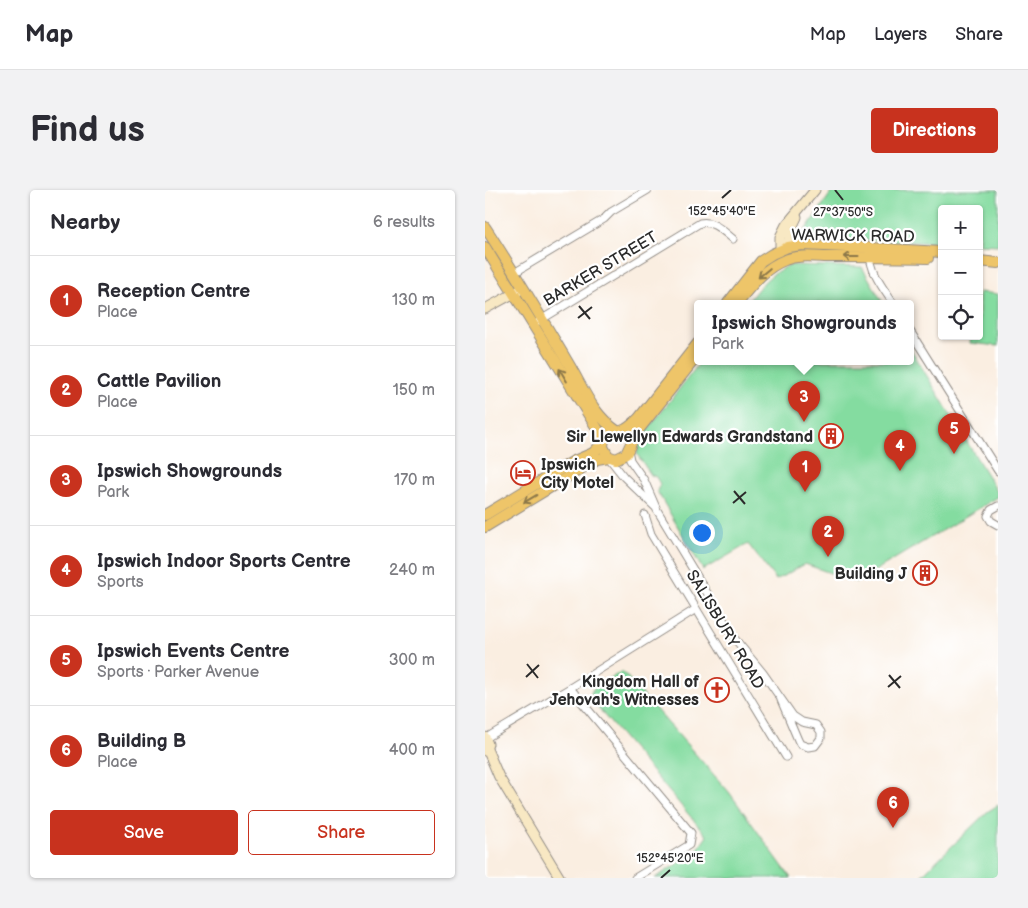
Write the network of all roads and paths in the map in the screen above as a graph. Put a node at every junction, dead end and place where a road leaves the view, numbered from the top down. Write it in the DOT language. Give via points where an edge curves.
graph roads {
  1 [pos="648,190"];
  2 [pos="815,190"];
  3 [pos="485,227"];
  4 [pos="733,239"];
  5 [pos="485,247"];
  6 [pos="784,248"];
  7 [pos="870,252"];
  8 [pos="938,252"];
  9 [pos="983,256"];
  10 [pos="998,257"];
  11 [pos="786,259"];
  12 [pos="938,259"];
  13 [pos="983,262"];
  14 [pos="998,264"];
  15 [pos="514,273"];
  16 [pos="519,291"];
  17 [pos="730,300"];
  18 [pos="739,300"];
  19 [pos="891,300"];
  20 [pos="485,309"];
  21 [pos="537,322"];
  22 [pos="914,337"];
  23 [pos="694,348"];
  24 [pos="694,360"];
  25 [pos="617,431"];
  26 [pos="603,443"];
  27 [pos="629,449"];
  28 [pos="609,457"];
  29 [pos="998,471"];
  30 [pos="642,477"];
  31 [pos="628,480"];
  32 [pos="998,506"];
  33 [pos="657,510"];
  34 [pos="486,514"];
  35 [pos="645,515"];
  36 [pos="998,525"];
  37 [pos="485,527"];
  38 [pos="696,610"];
  39 [pos="570,688"];
  40 [pos="781,700"];
  41 [pos="808,723"];
  42 [pos="797,736"];
  43 [pos="486,737"];
  44 [pos="486,750"];
  45 [pos="786,757"];
  46 [pos="485,762"];
  47 [pos="499,777"];
  48 [pos="560,878"];
  49 [pos="635,878"];
  1 -- 15 [label="street"];
  2 -- 6 [label="main road" via="800,210"];
  3 -- 15 [label="main road"];
  4 -- 21 [label="street, BARKER STREET" via="715,225 700,223"];
  5 -- 16 [label="main road"];
  6 -- 7 [label="main road, WARWICK ROAD" via="802,246"];
  6 -- 11 [label="main road"];
  6 -- 17 [label="main road, WARWICK ROAD" via="761,261"];
  7 -- 8 [label="main road, WARWICK ROAD"];
  7 -- 11 [label="main road, WARWICK ROAD, one-way"];
  7 -- 12 [label="main road, WARWICK ROAD"];
  7 -- 19 [label="street" via="875,274"];
  9 -- 10 [label="main road"];
  11 -- 18 [label="main road, WARWICK ROAD, one-way" via="764,273"];
  13 -- 14 [label="main road"];
  15 -- 16 [label="main road"];
  16 -- 20 [label="main road"];
  16 -- 21 [label="main road"];
  21 -- 25 [label="main road" via="597,414"];
  26 -- 21 [label="main road, one-way"];
  22 -- 29 [label="street"];
  23 -- 25 [label="main road" via="639,418 628,428"];
  24 -- 27 [label="main road" via="636,433"];
  25 -- 26 [label="main road" via="608,435"];
  25 -- 27 [label="main road" via="627,438"];
  26 -- 28 [label="main road" via="603,450"];
  26 -- 34 [label="main road" via="593,453"];
  27 -- 28 [label="main road" via="620,458"];
  27 -- 30 [label="street, SALISBURY ROAD" via="631,463"];
  28 -- 31 [label="street, SALISBURY ROAD"];
  28 -- 37 [label="main road, one-way" via="597,459"];
  30 -- 31 [label="street"];
  30 -- 33 [label="street, SALISBURY ROAD"];
  31 -- 33 [label="street, SALISBURY ROAD"];
  32 -- 36 [label="street" via="988,516"];
  33 -- 40 [label="street, SALISBURY ROAD" via="735,639"];
  35 -- 38 [label="street, SALISBURY ROAD" via="651,534"];
  38 -- 39 [label="street"];
  38 -- 45 [label="street, SALISBURY ROAD"];
  39 -- 43 [label="street"];
  39 -- 49 [label="street" via="691,833 689,845"];
  40 -- 41 [label="street, SALISBURY ROAD" via="795,718"];
  40 -- 42 [label="street"];
  41 -- 42 [label="street" via="801,726"];
  41 -- 42 [label="street" via="820,730 818,744 804,746"];
  43 -- 44 [label="main road"];
  44 -- 47 [label="main road"];
  46 -- 47 [label="main road"];
  47 -- 48 [label="main road"];
}
